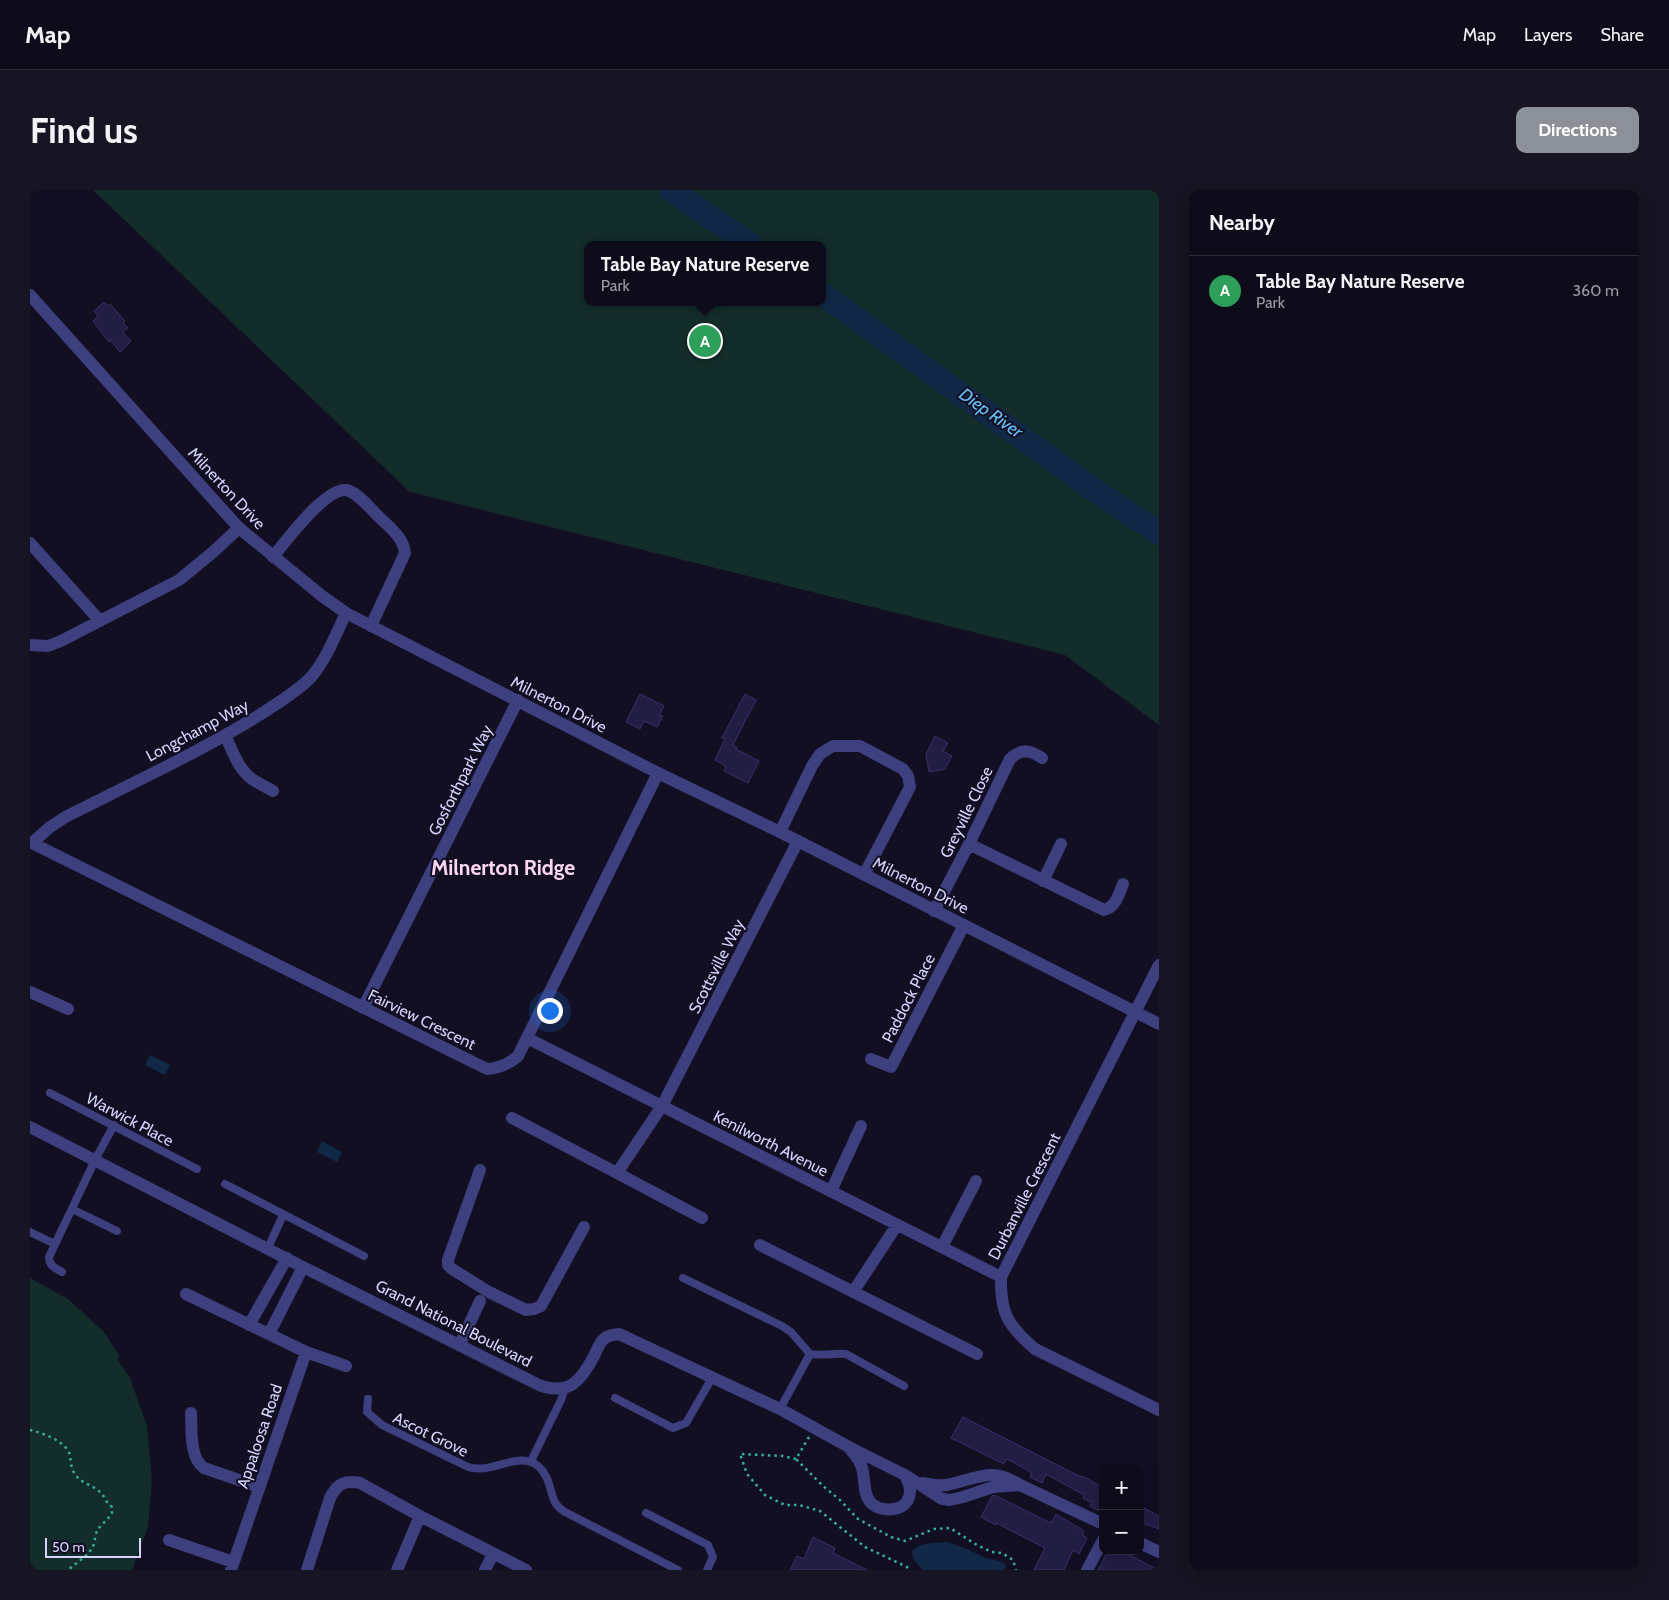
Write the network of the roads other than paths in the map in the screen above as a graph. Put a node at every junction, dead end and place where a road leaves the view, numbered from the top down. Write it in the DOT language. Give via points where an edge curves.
graph roads {
  1 [pos="30,295"];
  2 [pos="239,528"];
  3 [pos="30,543"];
  4 [pos="273,557"];
  5 [pos="346,613"];
  6 [pos="100,621"];
  7 [pos="371,626"];
  8 [pos="30,645"];
  9 [pos="518,700"];
  10 [pos="225,736"];
  11 [pos="1042,758"];
  12 [pos="658,773"];
  13 [pos="273,791"];
  14 [pos="780,832"];
  15 [pos="798,841"];
  16 [pos="31,842"];
  17 [pos="969,844"];
  18 [pos="1061,844"];
  19 [pos="864,875"];
  20 [pos="1043,881"];
  21 [pos="1124,884"];
  22 [pos="934,910"];
  23 [pos="964,925"];
  24 [pos="1159,965"];
  25 [pos="30,992"];
  26 [pos="363,1008"];
  27 [pos="68,1009"];
  28 [pos="1135,1011"];
  29 [pos="1159,1024"];
  30 [pos="527,1038"];
  31 [pos="872,1059"];
  32 [pos="50,1093"];
  33 [pos="662,1106"];
  34 [pos="512,1118"];
  35 [pos="114,1125"];
  36 [pos="861,1126"];
  37 [pos="30,1127"];
  38 [pos="94,1160"];
  39 [pos="196,1169"];
  40 [pos="480,1170"];
  41 [pos="617,1172"];
  42 [pos="976,1181"];
  43 [pos="225,1184"];
  44 [pos="831,1191"];
  45 [pos="72,1208"];
  46 [pos="283,1215"];
  47 [pos="702,1218"];
  48 [pos="897,1225"];
  49 [pos="584,1227"];
  50 [pos="117,1231"];
  51 [pos="30,1232"];
  52 [pos="55,1244"];
  53 [pos="760,1244"];
  54 [pos="942,1247"];
  55 [pos="268,1248"];
  56 [pos="364,1256"];
  57 [pos="287,1258"];
  58 [pos="303,1267"];
  59 [pos="62,1272"];
  60 [pos="1001,1277"];
  61 [pos="683,1278"];
  62 [pos="854,1292"];
  63 [pos="186,1294"];
  64 [pos="484,1297"];
  65 [pos="249,1325"];
  66 [pos="269,1334"];
  67 [pos="460,1344"];
  68 [pos="306,1352"];
  69 [pos="810,1354"];
  70 [pos="977,1354"];
  71 [pos="346,1366"];
  72 [pos="712,1378"];
  73 [pos="904,1386"];
  74 [pos="565,1388"];
  75 [pos="615,1398"];
  76 [pos="368,1399"];
  77 [pos="780,1409"];
  78 [pos="1159,1410"];
  79 [pos="191,1413"];
  80 [pos="849,1448"];
  81 [pos="531,1461"];
  82 [pos="905,1475"];
  83 [pos="259,1487"];
  84 [pos="646,1513"];
  85 [pos="420,1516"];
  86 [pos="1099,1522"];
  87 [pos="169,1540"];
  88 [pos="1144,1544"];
  89 [pos="1099,1548"];
  90 [pos="1159,1552"];
  91 [pos="493,1554"];
  92 [pos="232,1566"];
  93 [pos="307,1570"];
  94 [pos="397,1570"];
  95 [pos="485,1570"];
  96 [pos="526,1570"];
  97 [pos="678,1570"];
  98 [pos="707,1570"];
  99 [pos="1087,1570"];
  1 -- 2 [label="street, Milnerton Drive"];
  2 -- 4 [label="street, Milnerton Drive"];
  2 -- 6 [label="street" via="179,580"];
  3 -- 6 [label="street"];
  4 -- 5 [label="street, Milnerton Drive"];
  4 -- 7 [label="street" via="302,521 331,494 347,490 357,496 401,539 406,553"];
  5 -- 7 [label="street, Milnerton Drive"];
  5 -- 10 [label="street, Longchamp Way" via="311,677"];
  6 -- 8 [label="street" via="48,646"];
  7 -- 9 [label="street, Milnerton Drive"];
  9 -- 12 [label="street, Milnerton Drive"];
  9 -- 26 [label="street, Gosforthpark Way"];
  10 -- 13 [label="street" via="243,770 250,778"];
  10 -- 16 [label="street, Longchamp Way" via="67,816"];
  11 -- 17 [label="street, Greyville Close" via="1031,751 1010,759"];
  12 -- 14 [label="street, Milnerton Drive"];
  12 -- 30 [label="street, Fairview Crescent"];
  14 -- 15 [label="street, Milnerton Drive"];
  14 -- 19 [label="street" via="820,754 833,746 860,746 903,769 910,787"];
  15 -- 19 [label="street, Milnerton Drive"];
  15 -- 33 [label="street, Scottsville Way"];
  16 -- 26 [label="street, Fairview Crescent"];
  17 -- 20 [label="street"];
  17 -- 22 [label="street, Greyville Close"];
  18 -- 20 [label="street"];
  19 -- 22 [label="street, Milnerton Drive"];
  20 -- 21 [label="street" via="1104,910 1114,904"];
  22 -- 23 [label="street, Milnerton Drive"];
  23 -- 28 [label="street, Milnerton Drive"];
  23 -- 31 [label="street, Paddock Place" via="891,1067"];
  24 -- 28 [label="street"];
  25 -- 27 [label="street"];
  26 -- 30 [label="street, Fairview Crescent" via="487,1069 504,1066 513,1060"];
  28 -- 29 [label="street, Milnerton Drive"];
  28 -- 60 [label="street, Durbanville Crescent"];
  30 -- 33 [label="street, Kenilworth Avenue"];
  32 -- 35 [label="lane, Warwick Place"];
  33 -- 41 [label="street, Scottsville Way"];
  33 -- 44 [label="street, Kenilworth Avenue"];
  34 -- 41 [label="street"];
  35 -- 38 [label="lane, Warwick Place"];
  35 -- 39 [label="lane, Warwick Place"];
  36 -- 44 [label="street"];
  37 -- 38 [label="street, Grand National Boulevard"];
  38 -- 45 [label="lane, Warwick Place"];
  38 -- 55 [label="street, Grand National Boulevard"];
  40 -- 64 [label="street" via="448,1265"];
  41 -- 47 [label="street"];
  42 -- 54 [label="street"];
  43 -- 46 [label="lane"];
  44 -- 48 [label="street, Kenilworth Avenue"];
  45 -- 50 [label="lane"];
  45 -- 52 [label="lane, Warwick Place"];
  46 -- 55 [label="lane"];
  46 -- 56 [label="lane"];
  48 -- 54 [label="street, Kenilworth Avenue"];
  48 -- 62 [label="street"];
  49 -- 64 [label="street" via="541,1306 526,1310"];
  51 -- 52 [label="lane"];
  52 -- 59 [label="lane, Warwick Place" via="49,1262"];
  53 -- 62 [label="street"];
  54 -- 60 [label="street, Kenilworth Avenue"];
  55 -- 57 [label="street, Grand National Boulevard"];
  57 -- 58 [label="street, Grand National Boulevard"];
  57 -- 65 [label="street"];
  58 -- 66 [label="street"];
  58 -- 67 [label="street, Grand National Boulevard"];
  60 -- 78 [label="street, Durbanville Crescent" via="1001,1299 1010,1324 1035,1349"];
  61 -- 69 [label="lane" via="782,1326"];
  62 -- 70 [label="street"];
  63 -- 65 [label="street"];
  64 -- 67 [label="street"];
  65 -- 66 [label="street"];
  66 -- 68 [label="street"];
  67 -- 74 [label="street, Grand National Boulevard" via="539,1385"];
  68 -- 71 [label="street"];
  68 -- 83 [label="street, Appaloosa Road"];
  69 -- 73 [label="lane" via="846,1354"];
  69 -- 77 [label="lane"];
  72 -- 74 [label="street" via="619,1334 605,1338 586,1371 576,1383"];
  72 -- 75 [label="lane" via="686,1423 673,1428"];
  72 -- 77 [label="street"];
  74 -- 81 [label="lane"];
  76 -- 81 [label="lane, Ascot Grove" via="367,1412 382,1425 468,1467 477,1470 520,1460"];
  77 -- 80 [label="street"];
  79 -- 83 [label="street" via="198,1464"];
  80 -- 82 [label="street"];
  80 -- 82 [label="street" via="860,1463 868,1498 876,1507 894,1509 906,1503 910,1489"];
  81 -- 97 [label="lane" via="540,1467 550,1482 556,1505 565,1512"];
  82 -- 86 [label="street" via="920,1483 939,1485 998,1474"];
  83 -- 92 [label="street, Appaloosa Road"];
  84 -- 98 [label="lane" via="708,1545 713,1557"];
  85 -- 91 [label="street"];
  85 -- 93 [label="street" via="360,1483 341,1482 330,1498"];
  85 -- 94 [label="street"];
  87 -- 92 [label="street"];
  88 -- 90 [label="street"];
  89 -- 99 [label="street"];
  91 -- 95 [label="street"];
  91 -- 96 [label="street"];
}
